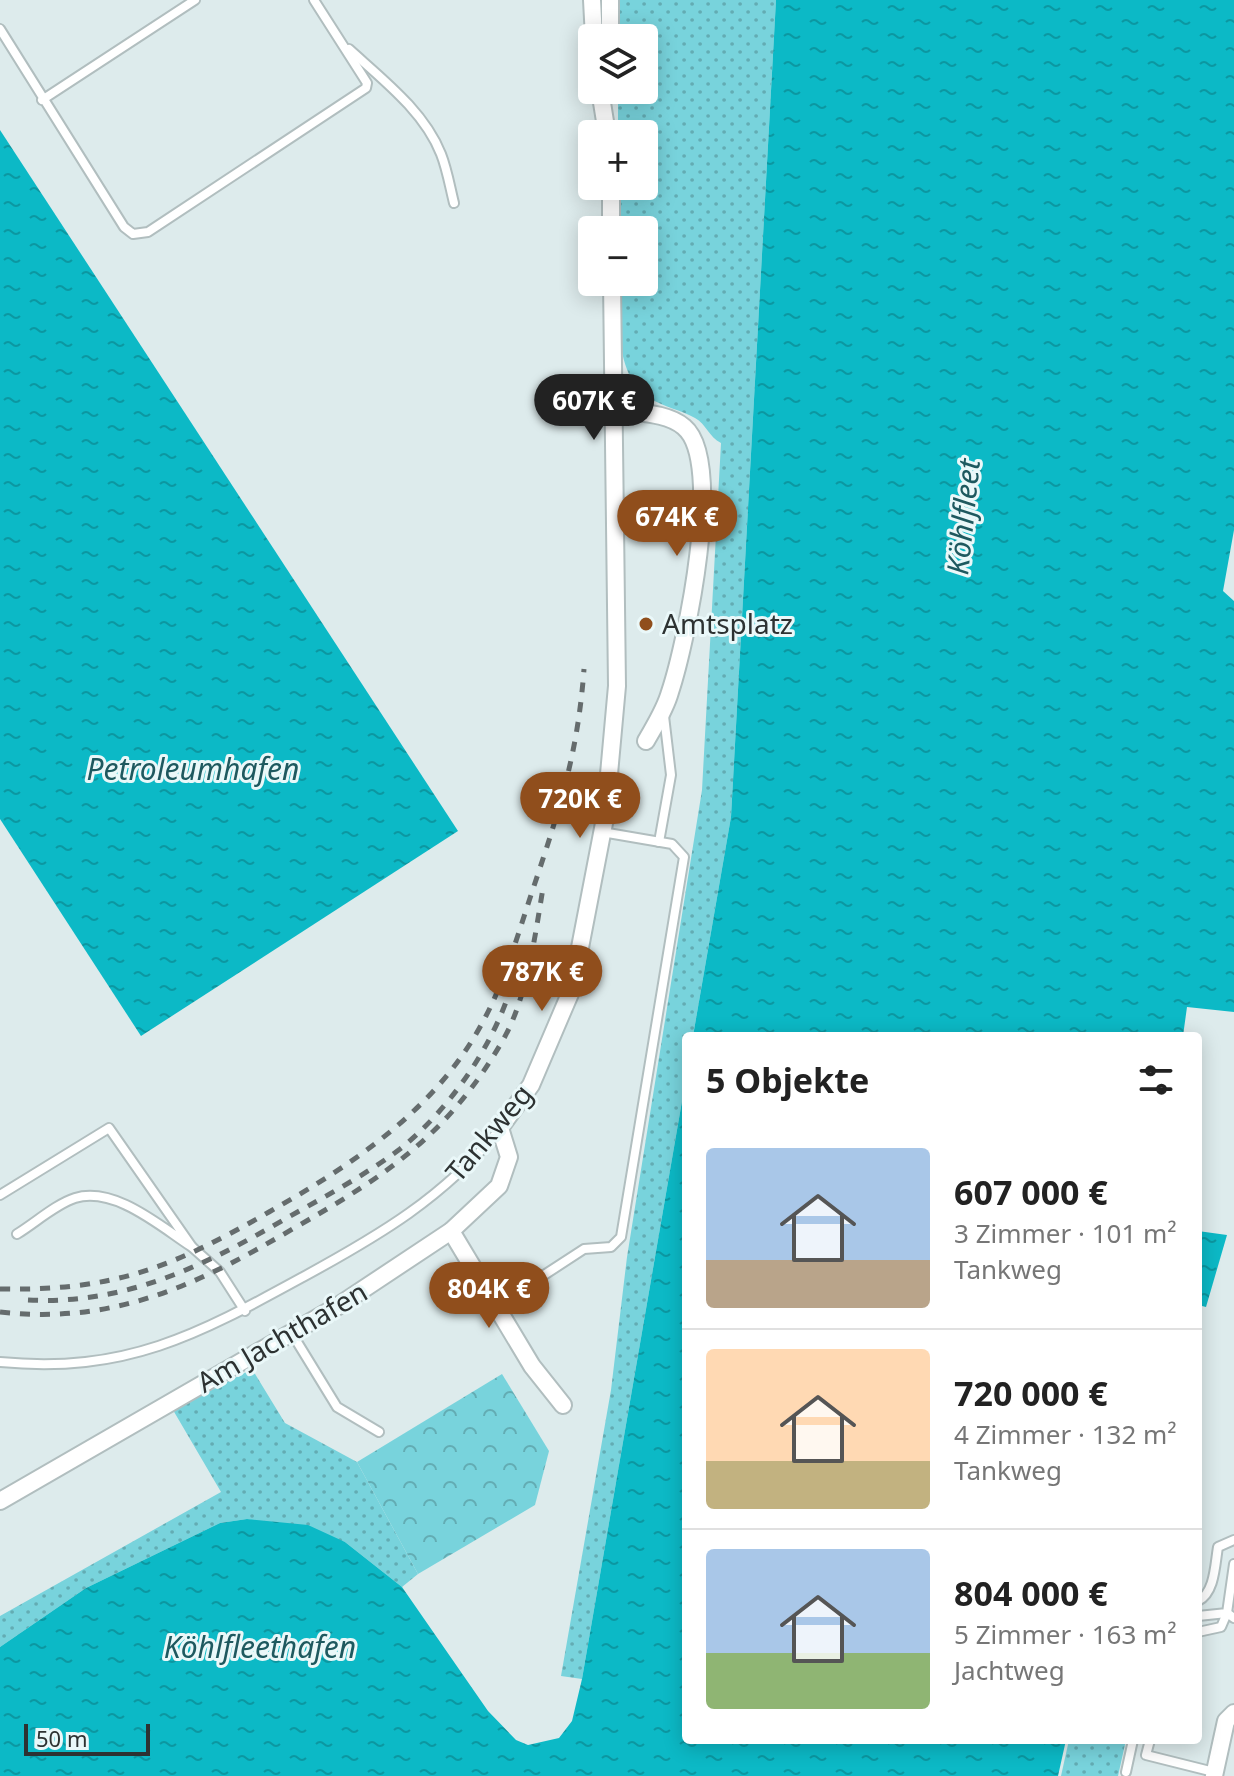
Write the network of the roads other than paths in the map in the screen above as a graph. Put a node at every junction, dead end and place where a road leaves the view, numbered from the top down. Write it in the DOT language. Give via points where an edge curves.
graph roads {
  1 [pos="195,0"];
  2 [pos="314,0"];
  3 [pos="592,0"];
  4 [pos="610,0"];
  5 [pos="593,24"];
  6 [pos="610,24"];
  7 [pos="0,29"];
  8 [pos="342,43"];
  9 [pos="42,100"];
  10 [pos="454,203"];
  11 [pos="612,296"];
  12 [pos="614,409"];
  13 [pos="663,712"];
  14 [pos="646,741"];
  15 [pos="602,832"];
  16 [pos="659,842"];
  17 [pos="500,1128"];
  18 [pos="0,1195"];
  19 [pos="451,1231"];
  20 [pos="17,1234"];
  21 [pos="192,1247"];
  22 [pos="498,1305"];
  23 [pos="245,1311"];
  24 [pos="291,1332"];
  25 [pos="0,1362"];
  26 [pos="563,1405"];
  27 [pos="379,1432"];
  28 [pos="0,1501"];
  29 [pos="1234,1540"];
  30 [pos="1234,1564"];
  31 [pos="1202,1598"];
  32 [pos="1202,1616"];
  33 [pos="1230,1616"];
  34 [pos="1202,1631"];
  35 [pos="1234,1713"];
  36 [pos="1132,1744"];
  37 [pos="1149,1744"];
  38 [pos="1126,1772"];
  39 [pos="1214,1774"];
  1 -- 9 [label="lane"];
  2 -- 8 [label="lane"];
  3 -- 5 [label="street"];
  4 -- 6 [label="street"];
  7 -- 9 [label="lane"];
  8 -- 9 [label="lane" via="366,88 148,232 133,234 124,227"];
  8 -- 10 [label="lane" via="428,130 441,153"];
  11 -- 12 [label="street, Tankweg"];
  12 -- 13 [label="street" via="674,420 695,439 703,463 695,585"];
  12 -- 15 [label="street, Tankweg" via="617,710"];
  13 -- 14 [label="street"];
  13 -- 16 [label="lane" via="671,775"];
  15 -- 16 [label="lane"];
  15 -- 17 [label="street, Tankweg" via="572,989 531,1085"];
  16 -- 22 [label="lane" via="681,850 684,866 621,1237 611,1247 584,1249"];
  17 -- 19 [label="street, Am Jachthafen" via="509,1157 499,1186"];
  17 -- 23 [label="lane, Tankweg" via="433,1198 394,1226"];
  18 -- 21 [label="lane" via="109,1128"];
  19 -- 22 [label="street"];
  19 -- 24 [label="street, Am Jachthafen"];
  20 -- 21 [label="lane" via="74,1198 101,1197 138,1212"];
  21 -- 23 [label="lane" via="220,1272"];
  22 -- 26 [label="street" via="532,1366"];
  23 -- 25 [label="lane, Tankweg" via="189,1336 120,1357 59,1364"];
  24 -- 27 [label="lane" via="337,1407"];
  24 -- 28 [label="street, Am Jachthafen"];
  29 -- 31 [label="lane" via="1218,1547 1211,1587"];
  30 -- 33 [label="lane"];
  32 -- 33 [label="lane"];
  33 -- 34 [label="lane" via="1221,1627"];
  35 -- 39 [label="street" via="1226,1721"];
  36 -- 38 [label="lane"];
  37 -- 39 [label="lane" via="1146,1755"];
}
